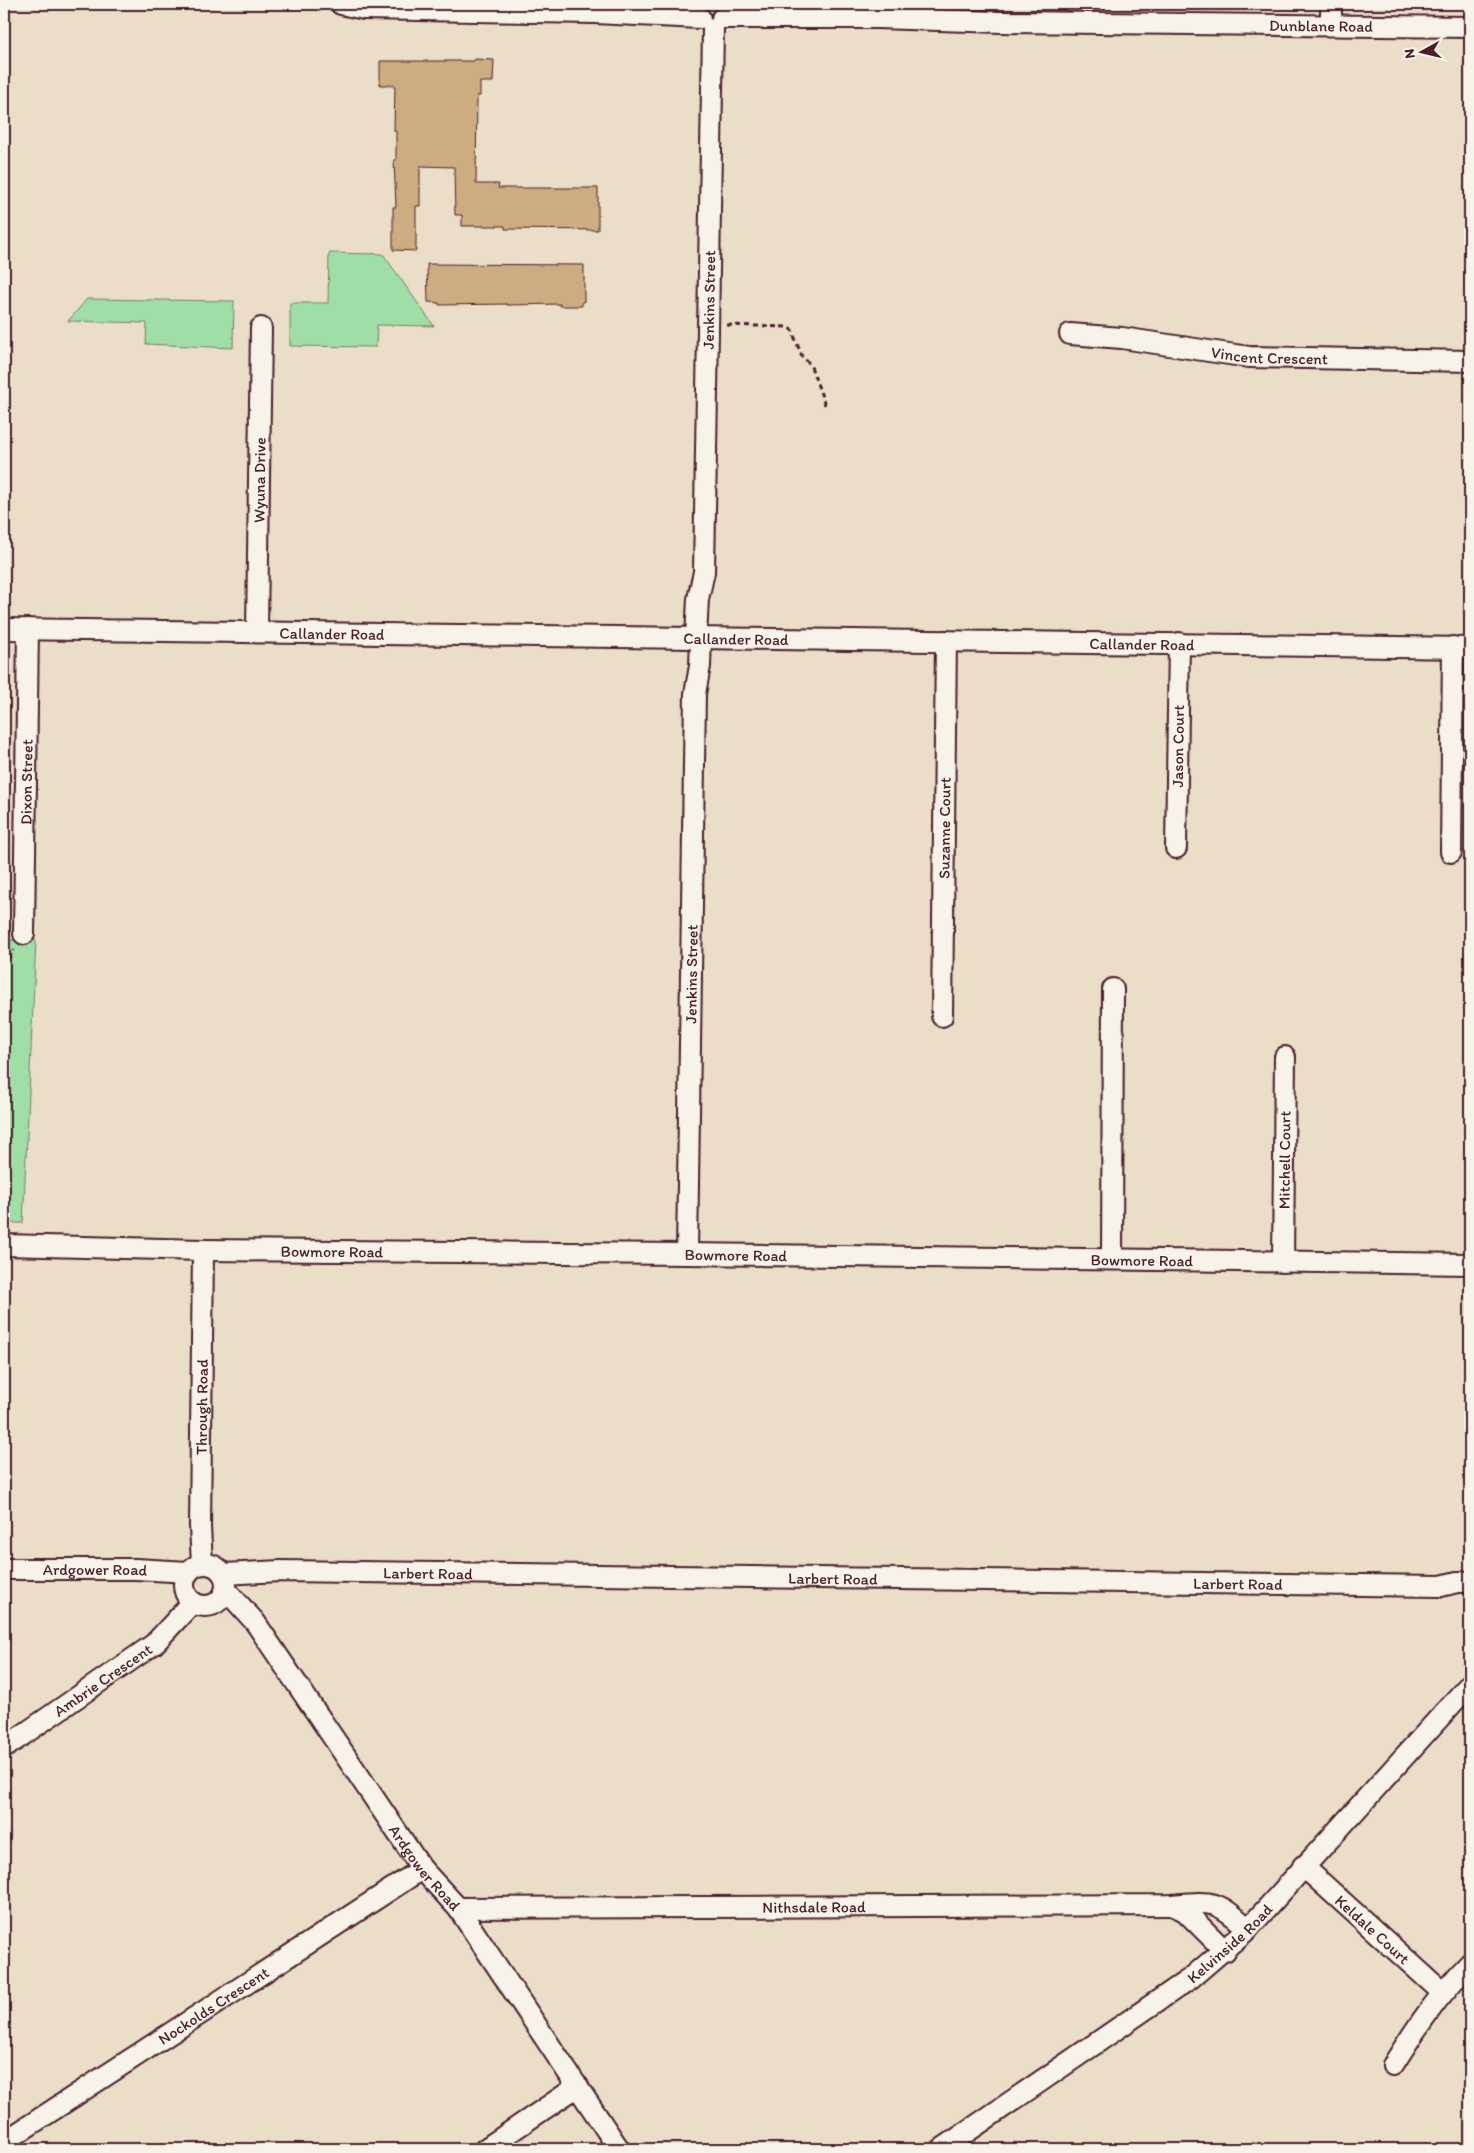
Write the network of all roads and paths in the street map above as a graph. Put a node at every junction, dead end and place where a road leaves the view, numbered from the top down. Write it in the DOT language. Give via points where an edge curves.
graph roads {
  1 [pos="341,4"];
  2 [pos="1331,4"];
  3 [pos="712,22"];
  4 [pos="1331,24"];
  5 [pos="1470,27"];
  6 [pos="707,317"];
  7 [pos="261,328"];
  8 [pos="1070,334"];
  9 [pos="1470,361"];
  10 [pos="825,405"];
  11 [pos="4,629"];
  12 [pos="28,629"];
  13 [pos="257,632"];
  14 [pos="699,637"];
  15 [pos="946,641"];
  16 [pos="1179,643"];
  17 [pos="1462,647"];
  18 [pos="1176,848"];
  19 [pos="1451,852"];
  20 [pos="24,934"];
  21 [pos="1113,990"];
  22 [pos="942,1016"];
  23 [pos="1285,1057"];
  24 [pos="4,1244"];
  25 [pos="203,1250"];
  26 [pos="686,1254"];
  27 [pos="1112,1259"];
  28 [pos="1282,1262"];
  29 [pos="1470,1264"];
  30 [pos="4,1568"];
  31 [pos="195,1568"];
  32 [pos="225,1582"];
  33 [pos="1470,1582"];
  34 [pos="1441,1586"];
  35 [pos="1470,1597"];
  36 [pos="193,1602"];
  37 [pos="1470,1684"];
  38 [pos="4,1748"];
  39 [pos="1303,1866"];
  40 [pos="422,1868"];
  41 [pos="1172,1905"];
  42 [pos="458,1908"];
  43 [pos="1248,1928"];
  44 [pos="1225,1950"];
  45 [pos="1470,1963"];
  46 [pos="1442,1992"];
  47 [pos="1393,2065"];
  48 [pos="578,2086"];
  49 [pos="4,2142"];
  50 [pos="485,2149"];
  51 [pos="619,2149"];
  52 [pos="942,2149"];
  1 -- 3 [label="street, Dunblane Road" via="364,9 595,13"];
  2 -- 4 [label="street"];
  3 -- 4 [label="street, Dunblane Road" via="877,18"];
  3 -- 6 [label="street, Jenkins Street"];
  4 -- 5 [label="street, Dunblane Road"];
  6 -- 10 [label="path" via="727,318 727,326 787,327 792,330 802,357 810,364"];
  6 -- 14 [label="street, Jenkins Street" via="704,572 709,597"];
  7 -- 13 [label="street, Wyuna Drive"];
  8 -- 9 [label="street, Vincent Crescent" via="1142,340 1249,357"];
  11 -- 12 [label="street, Callander Road"];
  12 -- 13 [label="street, Callander Road"];
  12 -- 20 [label="street, Dixon Street"];
  13 -- 14 [label="street, Callander Road"];
  14 -- 15 [label="street, Callander Road"];
  14 -- 26 [label="street, Jenkins Street" via="690,679 694,694"];
  15 -- 16 [label="street, Callander Road"];
  15 -- 22 [label="street, Suzanne Court"];
  16 -- 17 [label="street, Callander Road"];
  16 -- 18 [label="street, Jason Court"];
  17 -- 19 [label="street"];
  21 -- 27 [label="street"];
  23 -- 28 [label="street, Mitchell Court"];
  24 -- 25 [label="street, Bowmore Road"];
  25 -- 26 [label="street, Bowmore Road"];
  25 -- 31 [label="street, Through Road" via="200,1527"];
  26 -- 27 [label="street, Bowmore Road"];
  27 -- 28 [label="street, Bowmore Road"];
  28 -- 29 [label="street, Bowmore Road"];
  30 -- 31 [label="street, Ardgower Road"];
  31 -- 32 [label="street" via="215,1565"];
  31 -- 36 [label="street" via="185,1578 185,1591"];
  32 -- 34 [label="street, Larbert Road" via="280,1571"];
  32 -- 36 [label="street" via="219,1601 213,1605"];
  32 -- 40 [label="street, Ardgower Road"];
  33 -- 34 [label="street, Larbert Road"];
  34 -- 35 [label="street, Larbert Road"];
  36 -- 38 [label="street, Ambrie Crescent" via="154,1644"];
  37 -- 39 [label="street, Kelvinside Road"];
  39 -- 43 [label="street, Kelvinside Road"];
  39 -- 46 [label="street, Keldale Court"];
  40 -- 42 [label="street, Ardgower Road"];
  40 -- 49 [label="street, Nockolds Crescent"];
  41 -- 42 [label="street, Nithsdale Road"];
  41 -- 43 [label="street, Nithsdale Road" via="1212,1903 1230,1912"];
  41 -- 44 [label="street" via="1185,1910"];
  42 -- 48 [label="street, Ardgower Road"];
  43 -- 44 [label="street, Kelvinside Road"];
  44 -- 52 [label="street, Kelvinside Road" via="1190,1978"];
  45 -- 46 [label="street"];
  46 -- 47 [label="street" via="1420,2020"];
  48 -- 50 [label="street"];
  48 -- 51 [label="street, Ardgower Road"];
}
